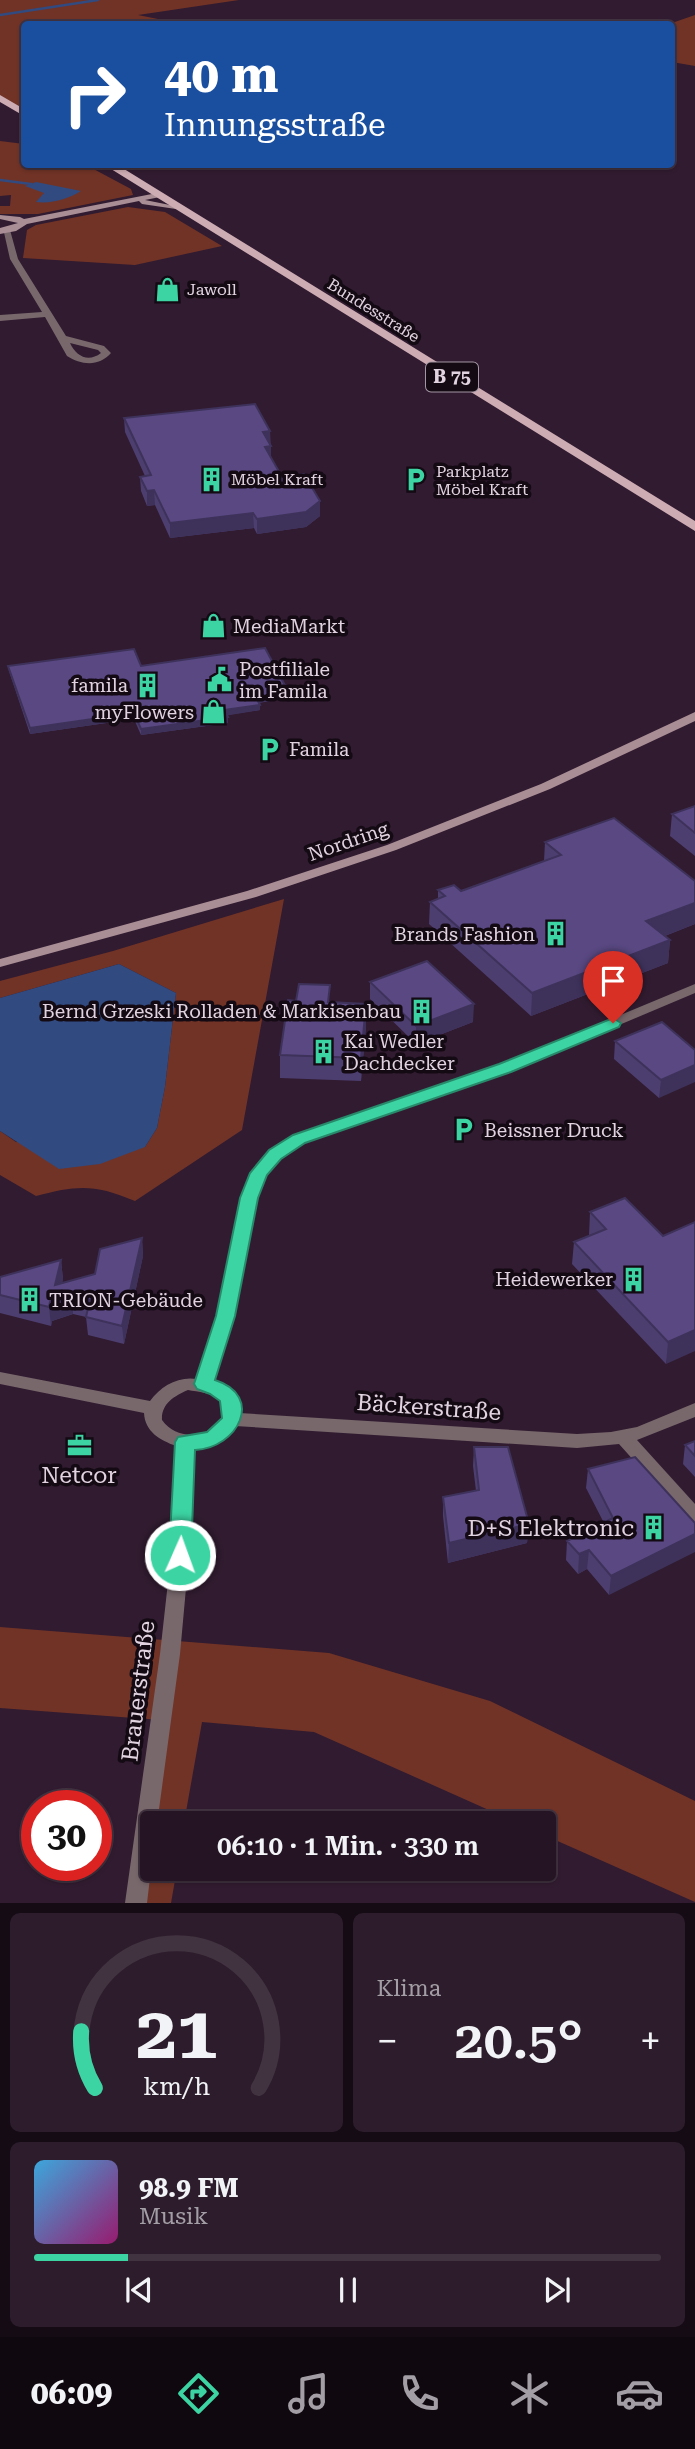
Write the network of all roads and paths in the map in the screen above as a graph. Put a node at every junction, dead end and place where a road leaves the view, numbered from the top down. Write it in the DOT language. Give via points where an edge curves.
graph roads {
  1 [pos="0,98"];
  2 [pos="21,111"];
  3 [pos="114,168"];
  4 [pos="157,195"];
  5 [pos="123,202"];
  6 [pos="176,207"];
  7 [pos="0,217"];
  8 [pos="23,222"];
  9 [pos="3,230"];
  10 [pos="46,314"];
  11 [pos="0,318"];
  12 [pos="63,338"];
  13 [pos="695,527"];
  14 [pos="695,716"];
  15 [pos="0,963"];
  16 [pos="695,988"];
  17 [pos="0,1378"];
  18 [pos="204,1384"];
  19 [pos="154,1408"];
  20 [pos="695,1410"];
  21 [pos="232,1419"];
  22 [pos="624,1438"];
  23 [pos="185,1442"];
  24 [pos="695,1516"];
  25 [pos="136,1903"];
  1 -- 2 [label="main road"];
  3 -- 4 [label="main road, Bundesstraße / B 75"];
  4 -- 5 [label="street"];
  4 -- 6 [label="main road, Bundesstraße / B 75"];
  5 -- 6 [label="street"];
  5 -- 8 [label="street"];
  6 -- 13 [label="main road, Bundesstraße / B 75"];
  7 -- 8 [label="street"];
  8 -- 9 [label="street" via="20,227"];
  9 -- 10 [label="street"];
  10 -- 11 [label="street"];
  10 -- 12 [label="street"];
  14 -- 15 [label="street, Nordring" via="585,769 400,843 287,883"];
  16 -- 18 [label="street" via="505,1068 299,1139 275,1154 259,1173 249,1198 226,1316"];
  17 -- 19 [label="street"];
  18 -- 19 [label="street" via="172,1388"];
  18 -- 21 [label="street" via="228,1397"];
  19 -- 23 [label="street" via="153,1420 159,1430"];
  20 -- 22 [label="street, Bäckerstraße"];
  21 -- 22 [label="street, Bäckerstraße" via="577,1441"];
  21 -- 23 [label="street" via="214,1437"];
  22 -- 24 [label="street"];
  23 -- 25 [label="street, Brauerstraße" via="170,1654"];
}
